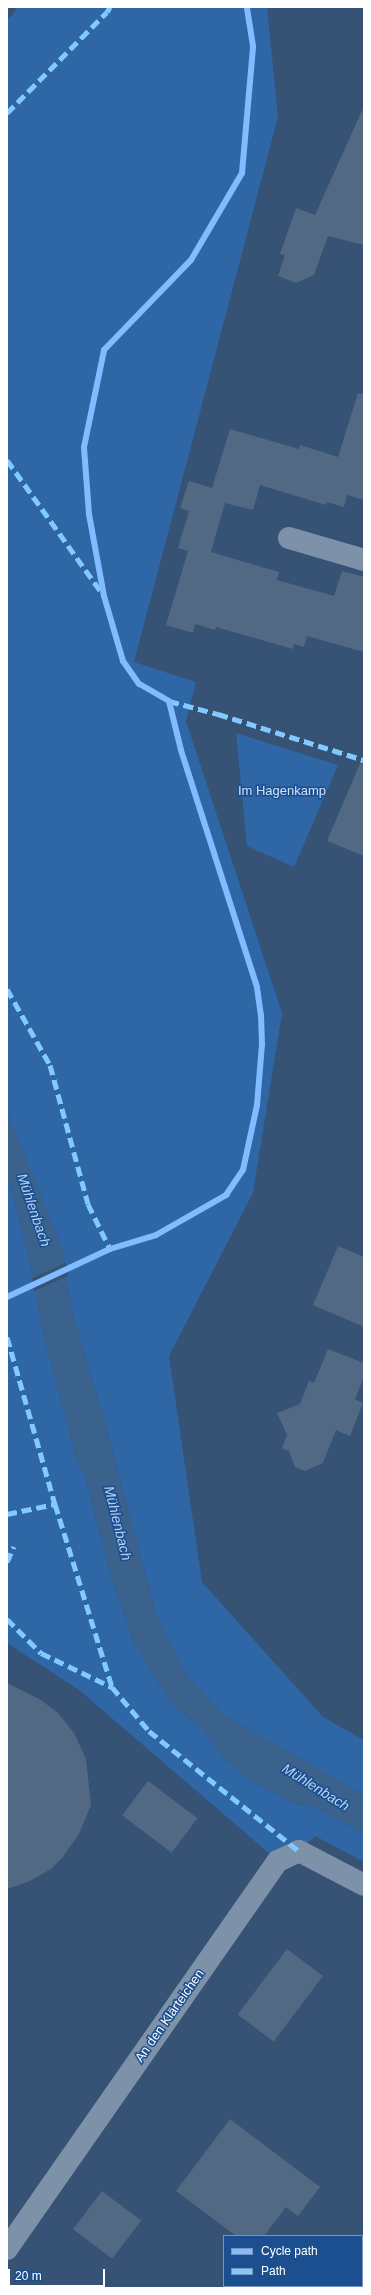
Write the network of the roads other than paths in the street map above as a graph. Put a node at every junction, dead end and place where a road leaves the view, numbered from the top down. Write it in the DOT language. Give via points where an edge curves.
graph roads {
  1 [pos="289,538"];
  2 [pos="364,560"];
  3 [pos="364,1885"];
  4 [pos="7,2249"];
  1 -- 2 [label="street"];
  3 -- 4 [label="street, An den Klärteichen" via="299,1851 278,1861"];
}
